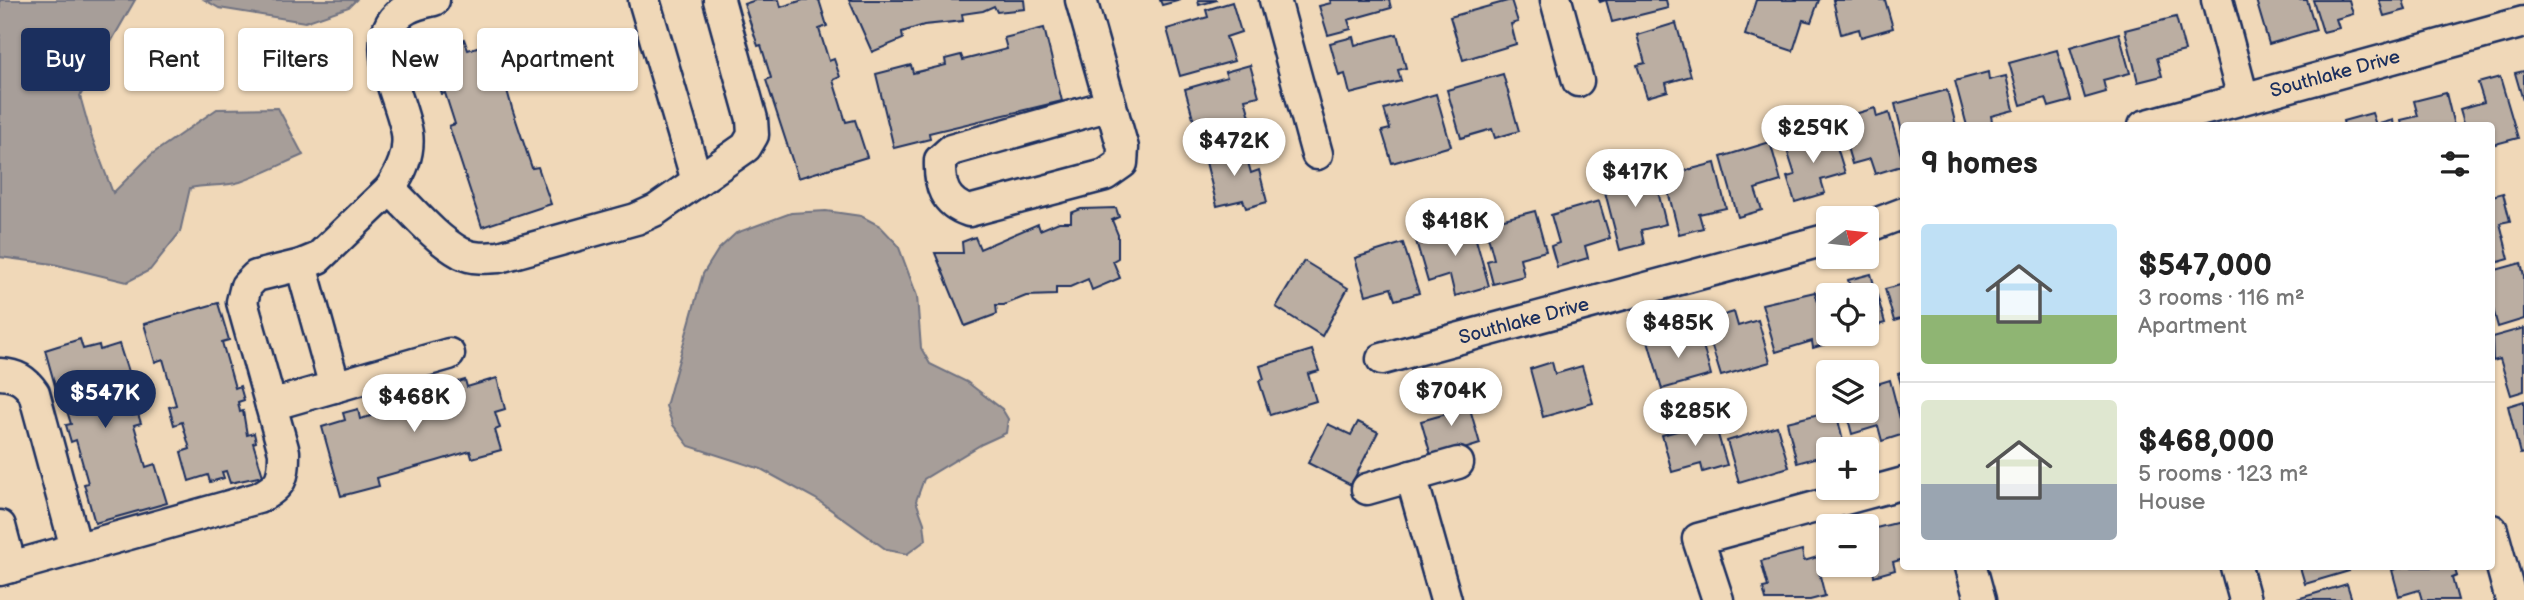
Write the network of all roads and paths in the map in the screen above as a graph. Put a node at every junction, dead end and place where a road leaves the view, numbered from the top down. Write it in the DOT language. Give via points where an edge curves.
graph roads {
  1 [pos="434,0"];
  2 [pos="644,0"];
  3 [pos="719,0"];
  4 [pos="1081,0"];
  5 [pos="1275,0"];
  6 [pos="1556,0"];
  7 [pos="2217,0"];
  8 [pos="2524,22"];
  9 [pos="1578,80"];
  10 [pos="2243,98"];
  11 [pos="1111,105"];
  12 [pos="2158,122"];
  13 [pos="1318,153"];
  14 [pos="697,181"];
  15 [pos="390,189"];
  16 [pos="1900,215"];
  17 [pos="1880,222"];
  18 [pos="1816,242"];
  19 [pos="301,265"];
  20 [pos="449,354"];
  21 [pos="1382,359"];
  22 [pos="0,374"];
  23 [pos="335,387"];
  24 [pos="271,405"];
  25 [pos="1458,463"];
  26 [pos="1411,476"];
  27 [pos="1900,484"];
  28 [pos="1367,489"];
  29 [pos="0,526"];
  30 [pos="2495,541"];
  31 [pos="76,548"];
  32 [pos="6,569"];
  33 [pos="1972,570"];
  34 [pos="2237,570"];
  35 [pos="1447,600"];
  36 [pos="1718,600"];
  37 [pos="1980,600"];
  38 [pos="2245,600"];
  39 [pos="2511,600"];
  1 -- 15 [label="street" via="395,17 386,33 385,54 407,135 404,169"];
  2 -- 14 [label="street"];
  3 -- 14 [label="street" via="753,135 746,147"];
  4 -- 11 [label="street"];
  5 -- 13 [label="street"];
  6 -- 9 [label="street"];
  7 -- 10 [label="street"];
  8 -- 10 [label="street, Southlake Drive"];
  10 -- 12 [label="street, Southlake Drive"];
  11 -- 11 [label="street" via="1124,148 1122,163 1105,175 969,211 943,193 940,160 951,150"];
  14 -- 15 [label="street" via="636,219 484,259 454,248"];
  15 -- 19 [label="street" via="318,258"];
  16 -- 17 [label="street"];
  18 -- 21 [label="street, Southlake Drive"];
  19 -- 23 [label="street"];
  19 -- 24 [label="street" via="256,276 246,286 242,302"];
  20 -- 23 [label="street"];
  22 -- 31 [label="street" via="26,381 34,393"];
  23 -- 24 [label="street"];
  24 -- 31 [label="street" via="284,452 284,473 275,489 258,498"];
  25 -- 26 [label="street"];
  26 -- 28 [label="street"];
  26 -- 35 [label="street"];
  27 -- 36 [label="street" via="1698,539"];
  29 -- 32 [label="street"];
  30 -- 39 [label="street"];
  31 -- 32 [label="street"];
  33 -- 37 [label="street"];
  34 -- 38 [label="street"];
}
